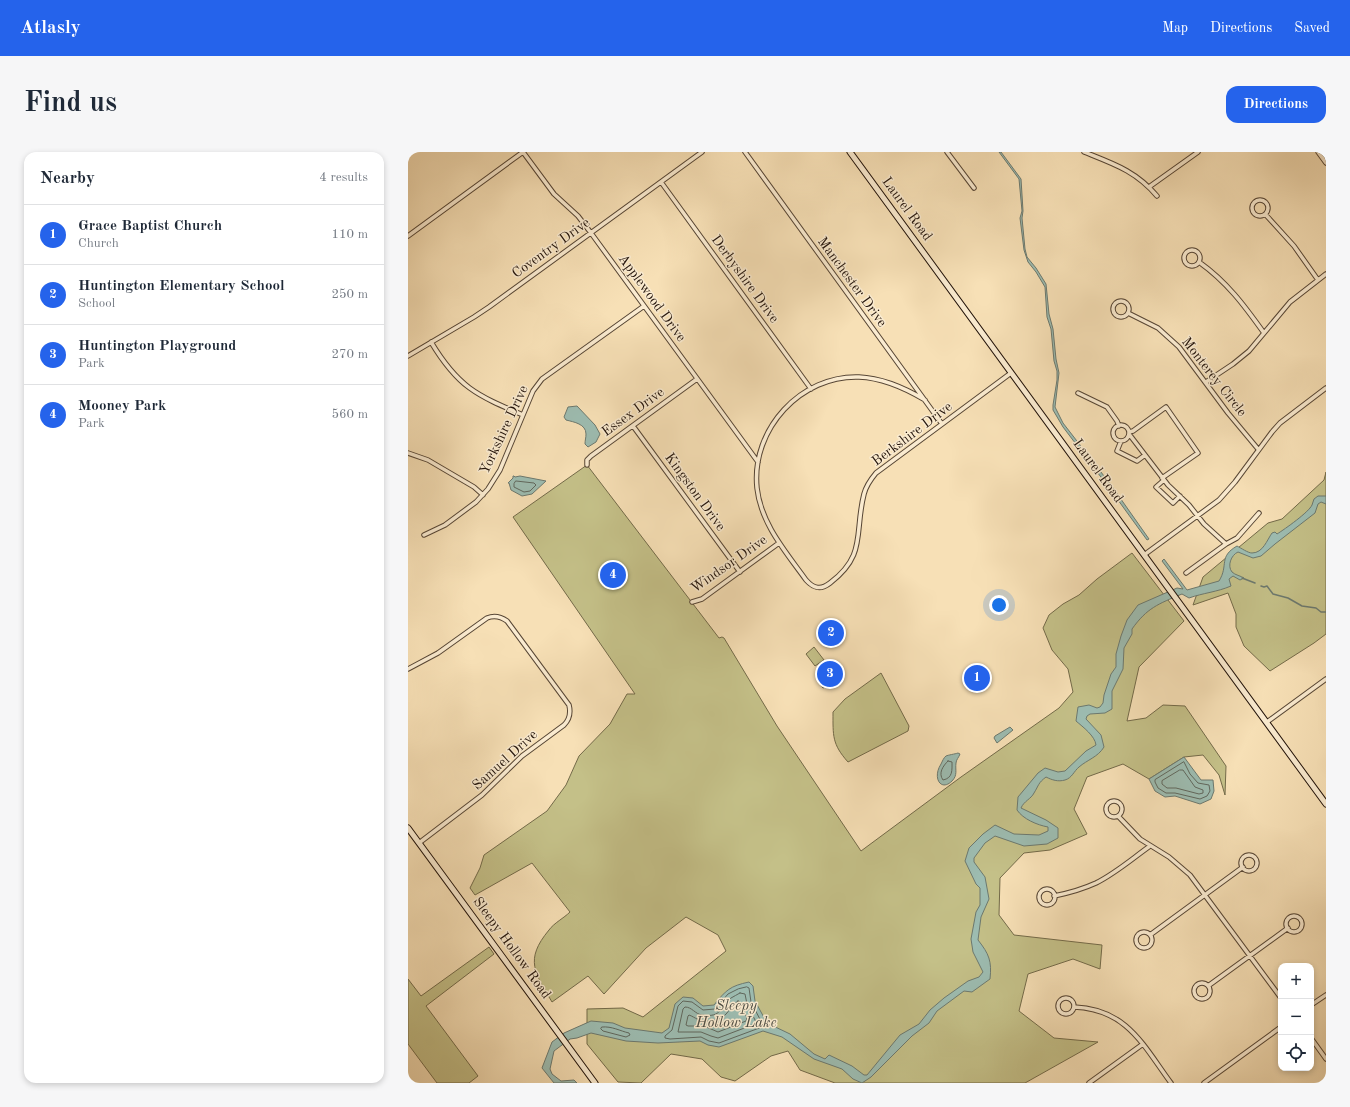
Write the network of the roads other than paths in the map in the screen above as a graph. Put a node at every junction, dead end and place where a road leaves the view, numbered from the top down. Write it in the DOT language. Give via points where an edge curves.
graph roads {
  1 [pos="523,152"];
  2 [pos="702,152"];
  3 [pos="745,152"];
  4 [pos="850,152"];
  5 [pos="948,152"];
  6 [pos="1084,152"];
  7 [pos="1198,152"];
  8 [pos="1318,152"];
  9 [pos="1094,154"];
  10 [pos="1326,162"];
  11 [pos="661,182"];
  12 [pos="1149,187"];
  13 [pos="974,188"];
  14 [pos="1157,196"];
  15 [pos="1266,214"];
  16 [pos="591,233"];
  17 [pos="408,236"];
  18 [pos="1199,262"];
  19 [pos="1326,274"];
  20 [pos="1318,280"];
  21 [pos="644,306"];
  22 [pos="1128,313"];
  23 [pos="1264,333"];
  24 [pos="431,342"];
  25 [pos="408,356"];
  26 [pos="1012,373"];
  27 [pos="697,379"];
  28 [pos="1206,382"];
  29 [pos="1326,388"];
  30 [pos="811,389"];
  31 [pos="1078,393"];
  32 [pos="925,400"];
  33 [pos="523,415"];
  34 [pos="942,424"];
  35 [pos="633,426"];
  36 [pos="1119,426"];
  37 [pos="1129,433"];
  38 [pos="1121,441"];
  39 [pos="1258,449"];
  40 [pos="408,453"];
  41 [pos="1145,455"];
  42 [pos="758,462"];
  43 [pos="587,465"];
  44 [pos="1163,479"];
  45 [pos="484,495"];
  46 [pos="1180,496"];
  47 [pos="1259,513"];
  48 [pos="1198,516"];
  49 [pos="424,535"];
  50 [pos="779,543"];
  51 [pos="1226,544"];
  52 [pos="1144,555"];
  53 [pos="740,572"];
  54 [pos="1186,573"];
  55 [pos="692,602"];
  56 [pos="408,669"];
  57 [pos="1326,679"];
  58 [pos="1267,722"];
  59 [pos="1326,804"];
  60 [pos="1118,816"];
  61 [pos="408,828"];
  62 [pos="419,843"];
  63 [pos="1150,846"];
  64 [pos="1243,867"];
  65 [pos="1206,894"];
  66 [pos="1054,896"];
  67 [pos="1288,928"];
  68 [pos="1150,934"];
  69 [pos="1250,955"];
  70 [pos="1208,986"];
  71 [pos="1278,994"];
  72 [pos="1326,994"];
  73 [pos="1314,1003"];
  74 [pos="1074,1007"];
  75 [pos="1278,1029"];
  76 [pos="1314,1042"];
  77 [pos="1143,1044"];
  78 [pos="1326,1059"];
  79 [pos="595,1083"];
  80 [pos="1089,1083"];
  81 [pos="1171,1083"];
  82 [pos="1204,1083"];
  1 -- 16 [label="street, Applewood Drive" via="554,194 578,216"];
  1 -- 17 [label="street"];
  2 -- 11 [label="street, Coventry Drive"];
  3 -- 32 [label="street, Manchester Drive"];
  4 -- 26 [label="street, Laurel Road"];
  5 -- 13 [label="street"];
  6 -- 9 [label="street"];
  7 -- 12 [label="street"];
  8 -- 10 [label="street"];
  9 -- 12 [label="street" via="1133,174"];
  11 -- 16 [label="street, Coventry Drive"];
  11 -- 30 [label="street, Derbyshire Drive"];
  12 -- 14 [label="street"];
  15 -- 15 [label="street" via="1268,209 1264,202 1259,200 1254,203 1254,214"];
  15 -- 20 [label="street"];
  16 -- 21 [label="street, Applewood Drive"];
  16 -- 24 [label="street, Coventry Drive" via="474,317"];
  18 -- 18 [label="street" via="1199,254 1195,251 1185,253 1184,261 1187,265 1195,266"];
  18 -- 23 [label="street" via="1229,288"];
  19 -- 20 [label="street"];
  20 -- 23 [label="street" via="1290,302"];
  21 -- 27 [label="street, Applewood Drive"];
  21 -- 33 [label="street, Yorkshire Drive" via="542,379 533,390"];
  22 -- 22 [label="street, Monterey Circle" via="1125,303 1118,302 1114,305 1113,310 1117,316 1122,317"];
  22 -- 28 [label="street, Monterey Circle" via="1148,322 1169,337"];
  23 -- 28 [label="street" via="1241,359"];
  24 -- 25 [label="street, Coventry Drive"];
  24 -- 33 [label="street" via="452,372 469,389"];
  26 -- 34 [label="street, Berkshire Drive"];
  26 -- 52 [label="street, Laurel Road"];
  27 -- 35 [label="street, Essex Drive"];
  27 -- 42 [label="street, Applewood Drive"];
  28 -- 39 [label="street, Monterey Circle"];
  29 -- 39 [label="street" via="1280,423"];
  30 -- 32 [label="street" via="841,379 865,378 894,385"];
  30 -- 42 [label="street" via="795,399 777,416 767,433"];
  31 -- 36 [label="street" via="1107,407"];
  32 -- 34 [label="street, Manchester Drive"];
  33 -- 45 [label="street, Yorkshire Drive" via="500,470"];
  34 -- 50 [label="street, Berkshire Drive" via="873,476 864,494 853,558 844,572 829,584 820,588 812,586"];
  35 -- 43 [label="street, Essex Drive" via="591,456"];
  35 -- 53 [label="street, Kingston Drive"];
  36 -- 37 [label="street" via="1124,426"];
  36 -- 38 [label="street" via="1113,433 1115,438"];
  37 -- 38 [label="street" via="1127,439"];
  37 -- 41 [label="street"];
  37 -- 44 [label="street" via="1166,407 1198,453"];
  38 -- 41 [label="street" via="1117,451 1137,461"];
  39 -- 48 [label="street" via="1228,491"];
  40 -- 45 [label="street" via="428,460"];
  41 -- 44 [label="street"];
  42 -- 50 [label="street" via="757,488 760,506"];
  44 -- 46 [label="street"];
  44 -- 46 [label="street" via="1156,487 1173,503"];
  45 -- 49 [label="street, Yorkshire Drive" via="445,525"];
  46 -- 48 [label="street"];
  47 -- 51 [label="street" via="1237,538"];
  48 -- 51 [label="street"];
  48 -- 52 [label="street"];
  50 -- 53 [label="street, Windsor Drive"];
  51 -- 54 [label="street"];
  52 -- 58 [label="street, Laurel Road"];
  53 -- 55 [label="street, Windsor Drive" via="702,599"];
  56 -- 62 [label="street, Samuel Drive" via="438,653 487,618 499,617 507,621 569,706 570,714 567,722 522,756 482,795"];
  57 -- 58 [label="street"];
  58 -- 59 [label="street, Laurel Road"];
  60 -- 60 [label="street" via="1121,805 1110,802 1106,806 1106,812 1113,817"];
  60 -- 63 [label="street"];
  61 -- 62 [label="street, Sleepy Hollow Road"];
  62 -- 79 [label="street, Sleepy Hollow Road"];
  63 -- 65 [label="street" via="1179,864"];
  63 -- 66 [label="street" via="1096,883"];
  64 -- 64 [label="street" via="1253,870 1257,866 1256,858 1245,856"];
  64 -- 65 [label="street"];
  65 -- 68 [label="street"];
  65 -- 69 [label="street"];
  66 -- 66 [label="street" via="1052,891 1045,889 1039,898 1044,904 1049,904"];
  67 -- 67 [label="street" via="1299,930 1300,919 1290,917 1287,921"];
  67 -- 69 [label="street"];
  68 -- 68 [label="street" via="1138,934 1138,944 1142,947 1149,946 1152,942"];
  69 -- 70 [label="street"];
  69 -- 71 [label="street"];
  70 -- 70 [label="street" via="1201,983 1197,985 1194,990 1196,995 1199,998 1207,997 1210,991"];
  72 -- 73 [label="street"];
  74 -- 74 [label="street" via="1068,998 1061,1000 1058,1005 1059,1010 1065,1014 1070,1013"];
  74 -- 77 [label="street" via="1095,1009 1116,1018 1134,1032"];
  75 -- 82 [label="street"];
  76 -- 78 [label="street"];
  77 -- 80 [label="street"];
  77 -- 81 [label="street"];
}
